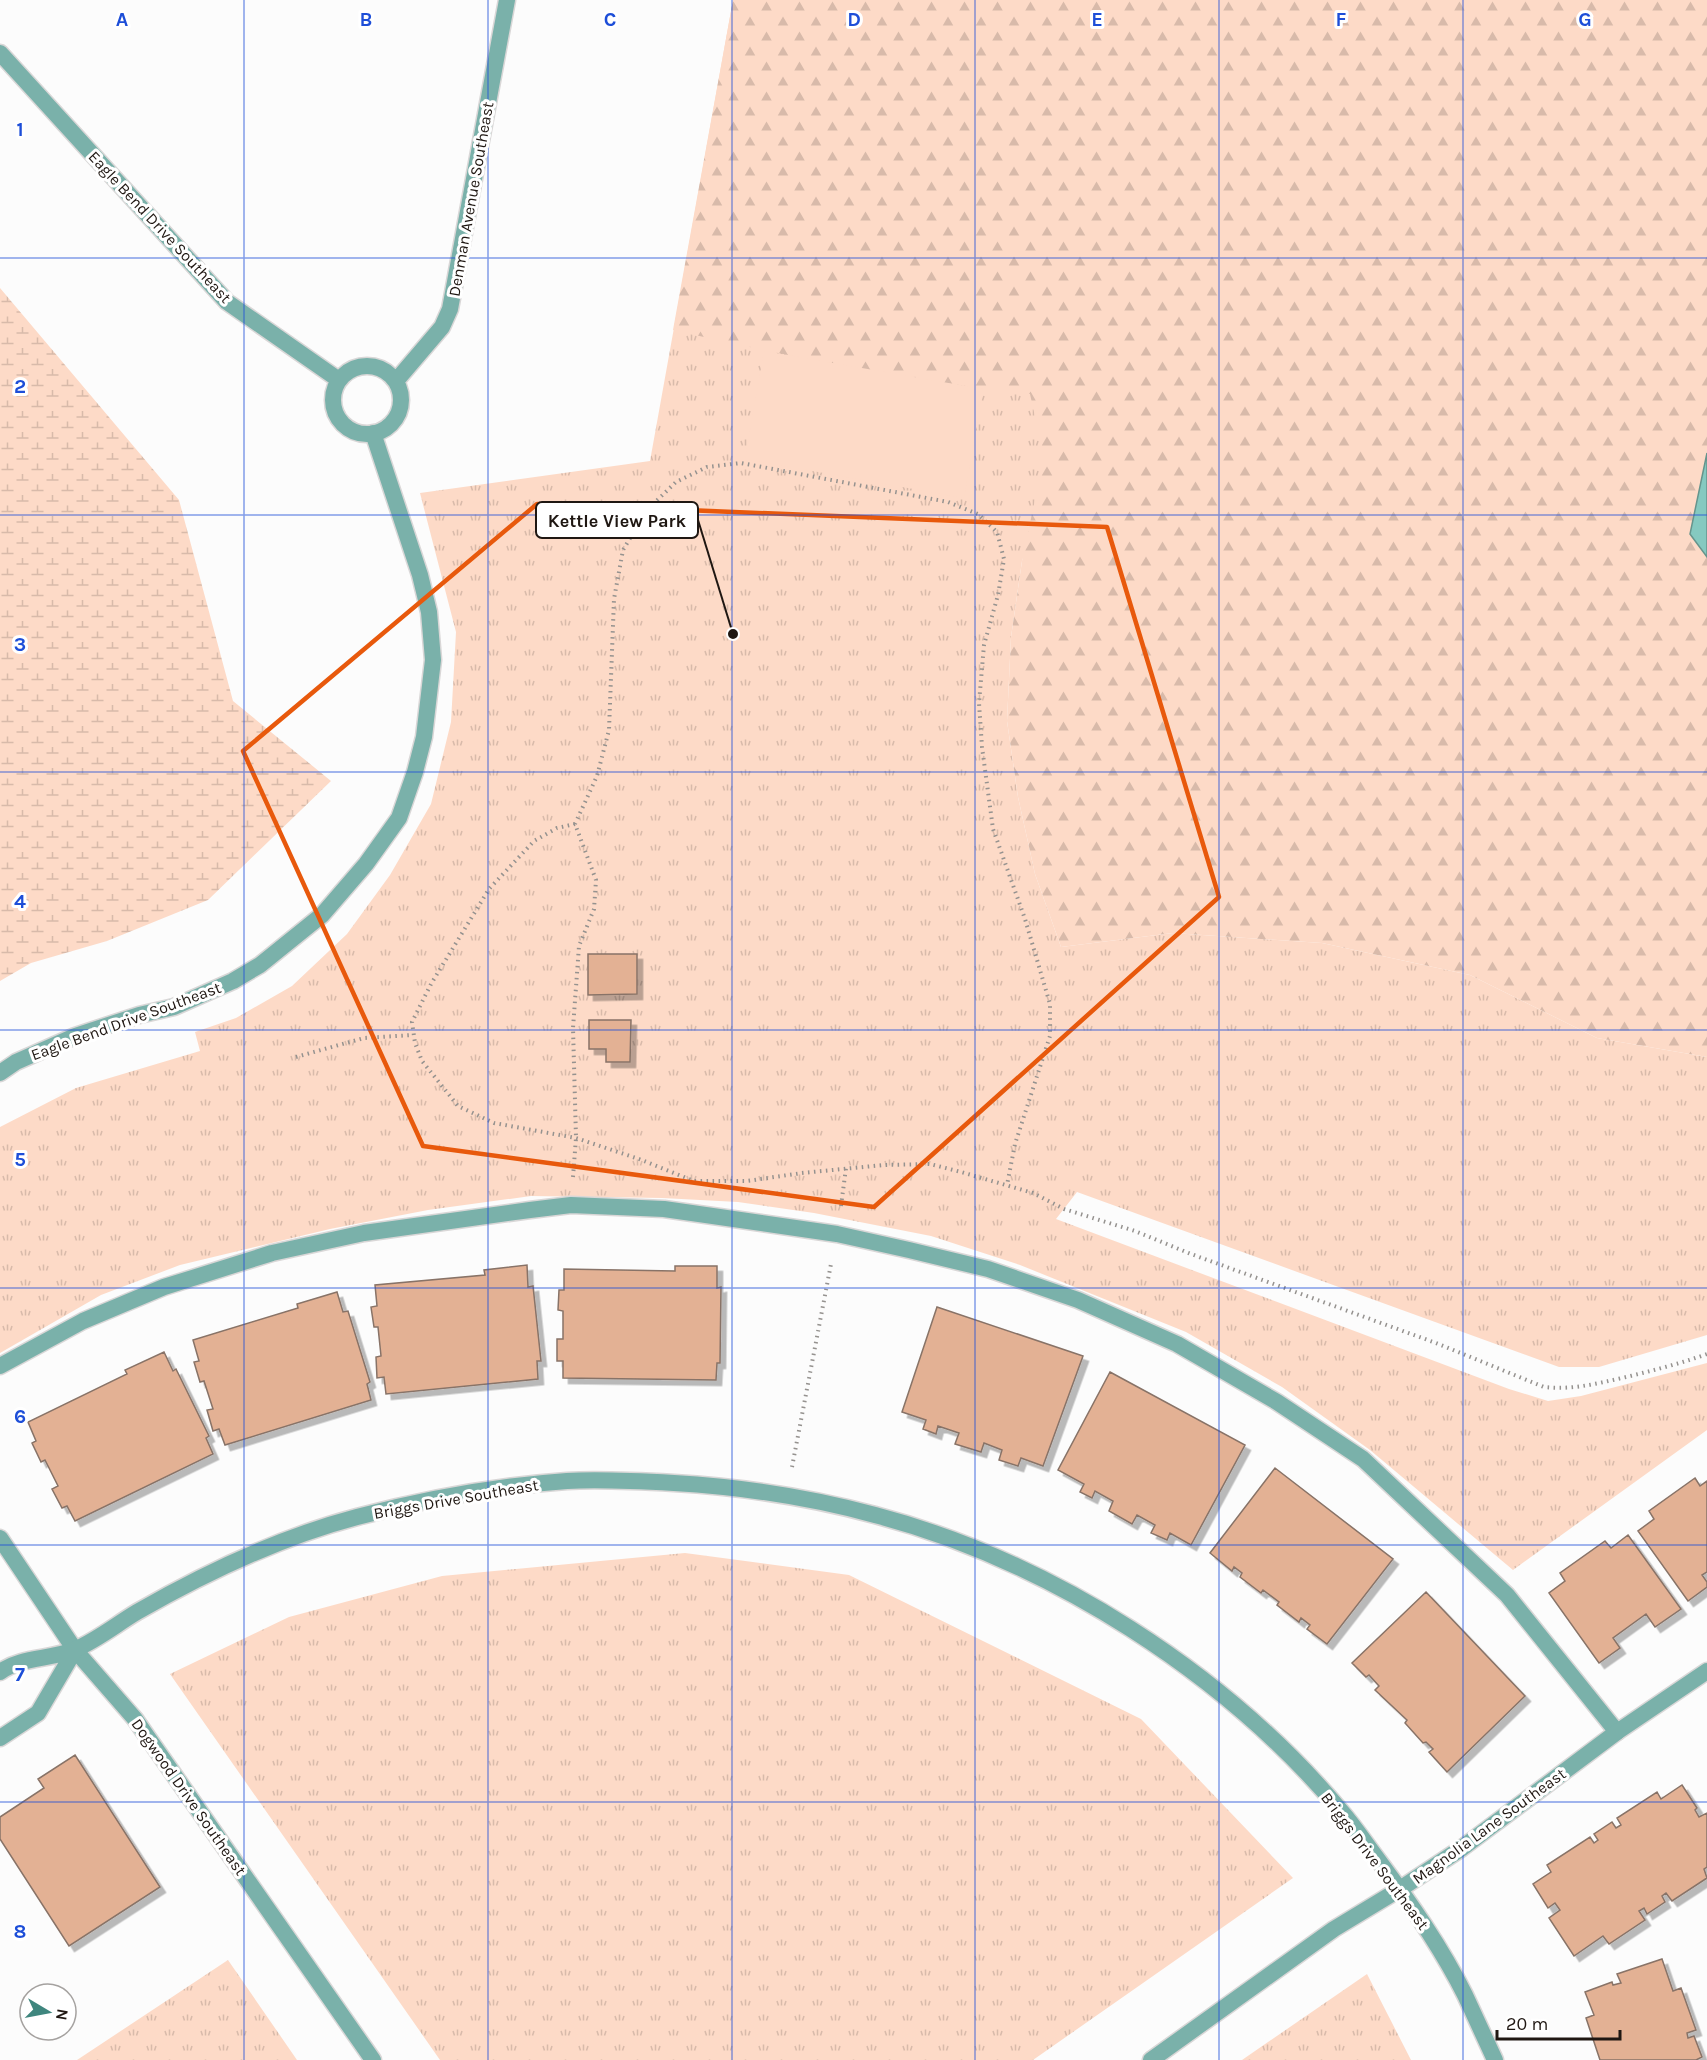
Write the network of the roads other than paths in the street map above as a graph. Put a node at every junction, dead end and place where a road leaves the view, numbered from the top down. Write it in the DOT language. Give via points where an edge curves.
graph roads {
  1 [pos="507,0"];
  2 [pos="0,52"];
  3 [pos="339,380"];
  4 [pos="396,381"];
  5 [pos="373,433"];
  6 [pos="0,1073"];
  7 [pos="0,1366"];
  8 [pos="0,1538"];
  9 [pos="75,1650"];
  10 [pos="1707,1671"];
  11 [pos="0,1672"];
  12 [pos="1617,1732"];
  13 [pos="0,1738"];
  14 [pos="1400,1890"];
  15 [pos="373,2060"];
  16 [pos="1151,2060"];
  17 [pos="1495,2060"];
  1 -- 4 [label="street, Denman Avenue Southeast" via="450,309 442,327"];
  2 -- 3 [label="street, Eagle Bend Drive Southeast" via="227,302"];
  3 -- 4 [label="street" via="361,366 386,372"];
  3 -- 5 [label="street" via="333,392 338,418 347,428"];
  4 -- 5 [label="street" via="400,407 385,429"];
  5 -- 6 [label="street, Eagle Bend Drive Southeast" via="420,575 434,660 424,737 399,818 322,915 260,965 174,1006 75,1036"];
  7 -- 12 [label="street" via="83,1321 164,1287 272,1253 364,1233 571,1205 664,1209 837,1234 988,1269 1078,1300 1177,1344 1276,1402 1363,1459 1507,1595"];
  8 -- 9 [label="street, Dogwood Drive Southeast"];
  9 -- 11 [label="street, Briggs Drive Southeast" via="9,1665"];
  9 -- 13 [label="street, Briggs Drive Southeast" via="38,1713"];
  9 -- 14 [label="street, Briggs Drive Southeast" via="207,1575 278,1544 352,1518 424,1501 569,1481 675,1483 786,1495 877,1515 963,1543 1064,1589 1163,1650 1233,1703 1296,1761 1342,1812"];
  9 -- 15 [label="street, Dogwood Drive Southeast" via="135,1719"];
  10 -- 12 [label="street, Magnolia Lane Southeast"];
  12 -- 14 [label="street, Magnolia Lane Southeast"];
  14 -- 16 [label="street, Magnolia Lane Southeast" via="1334,1929"];
  14 -- 17 [label="street, Briggs Drive Southeast" via="1436,1943"];
}
